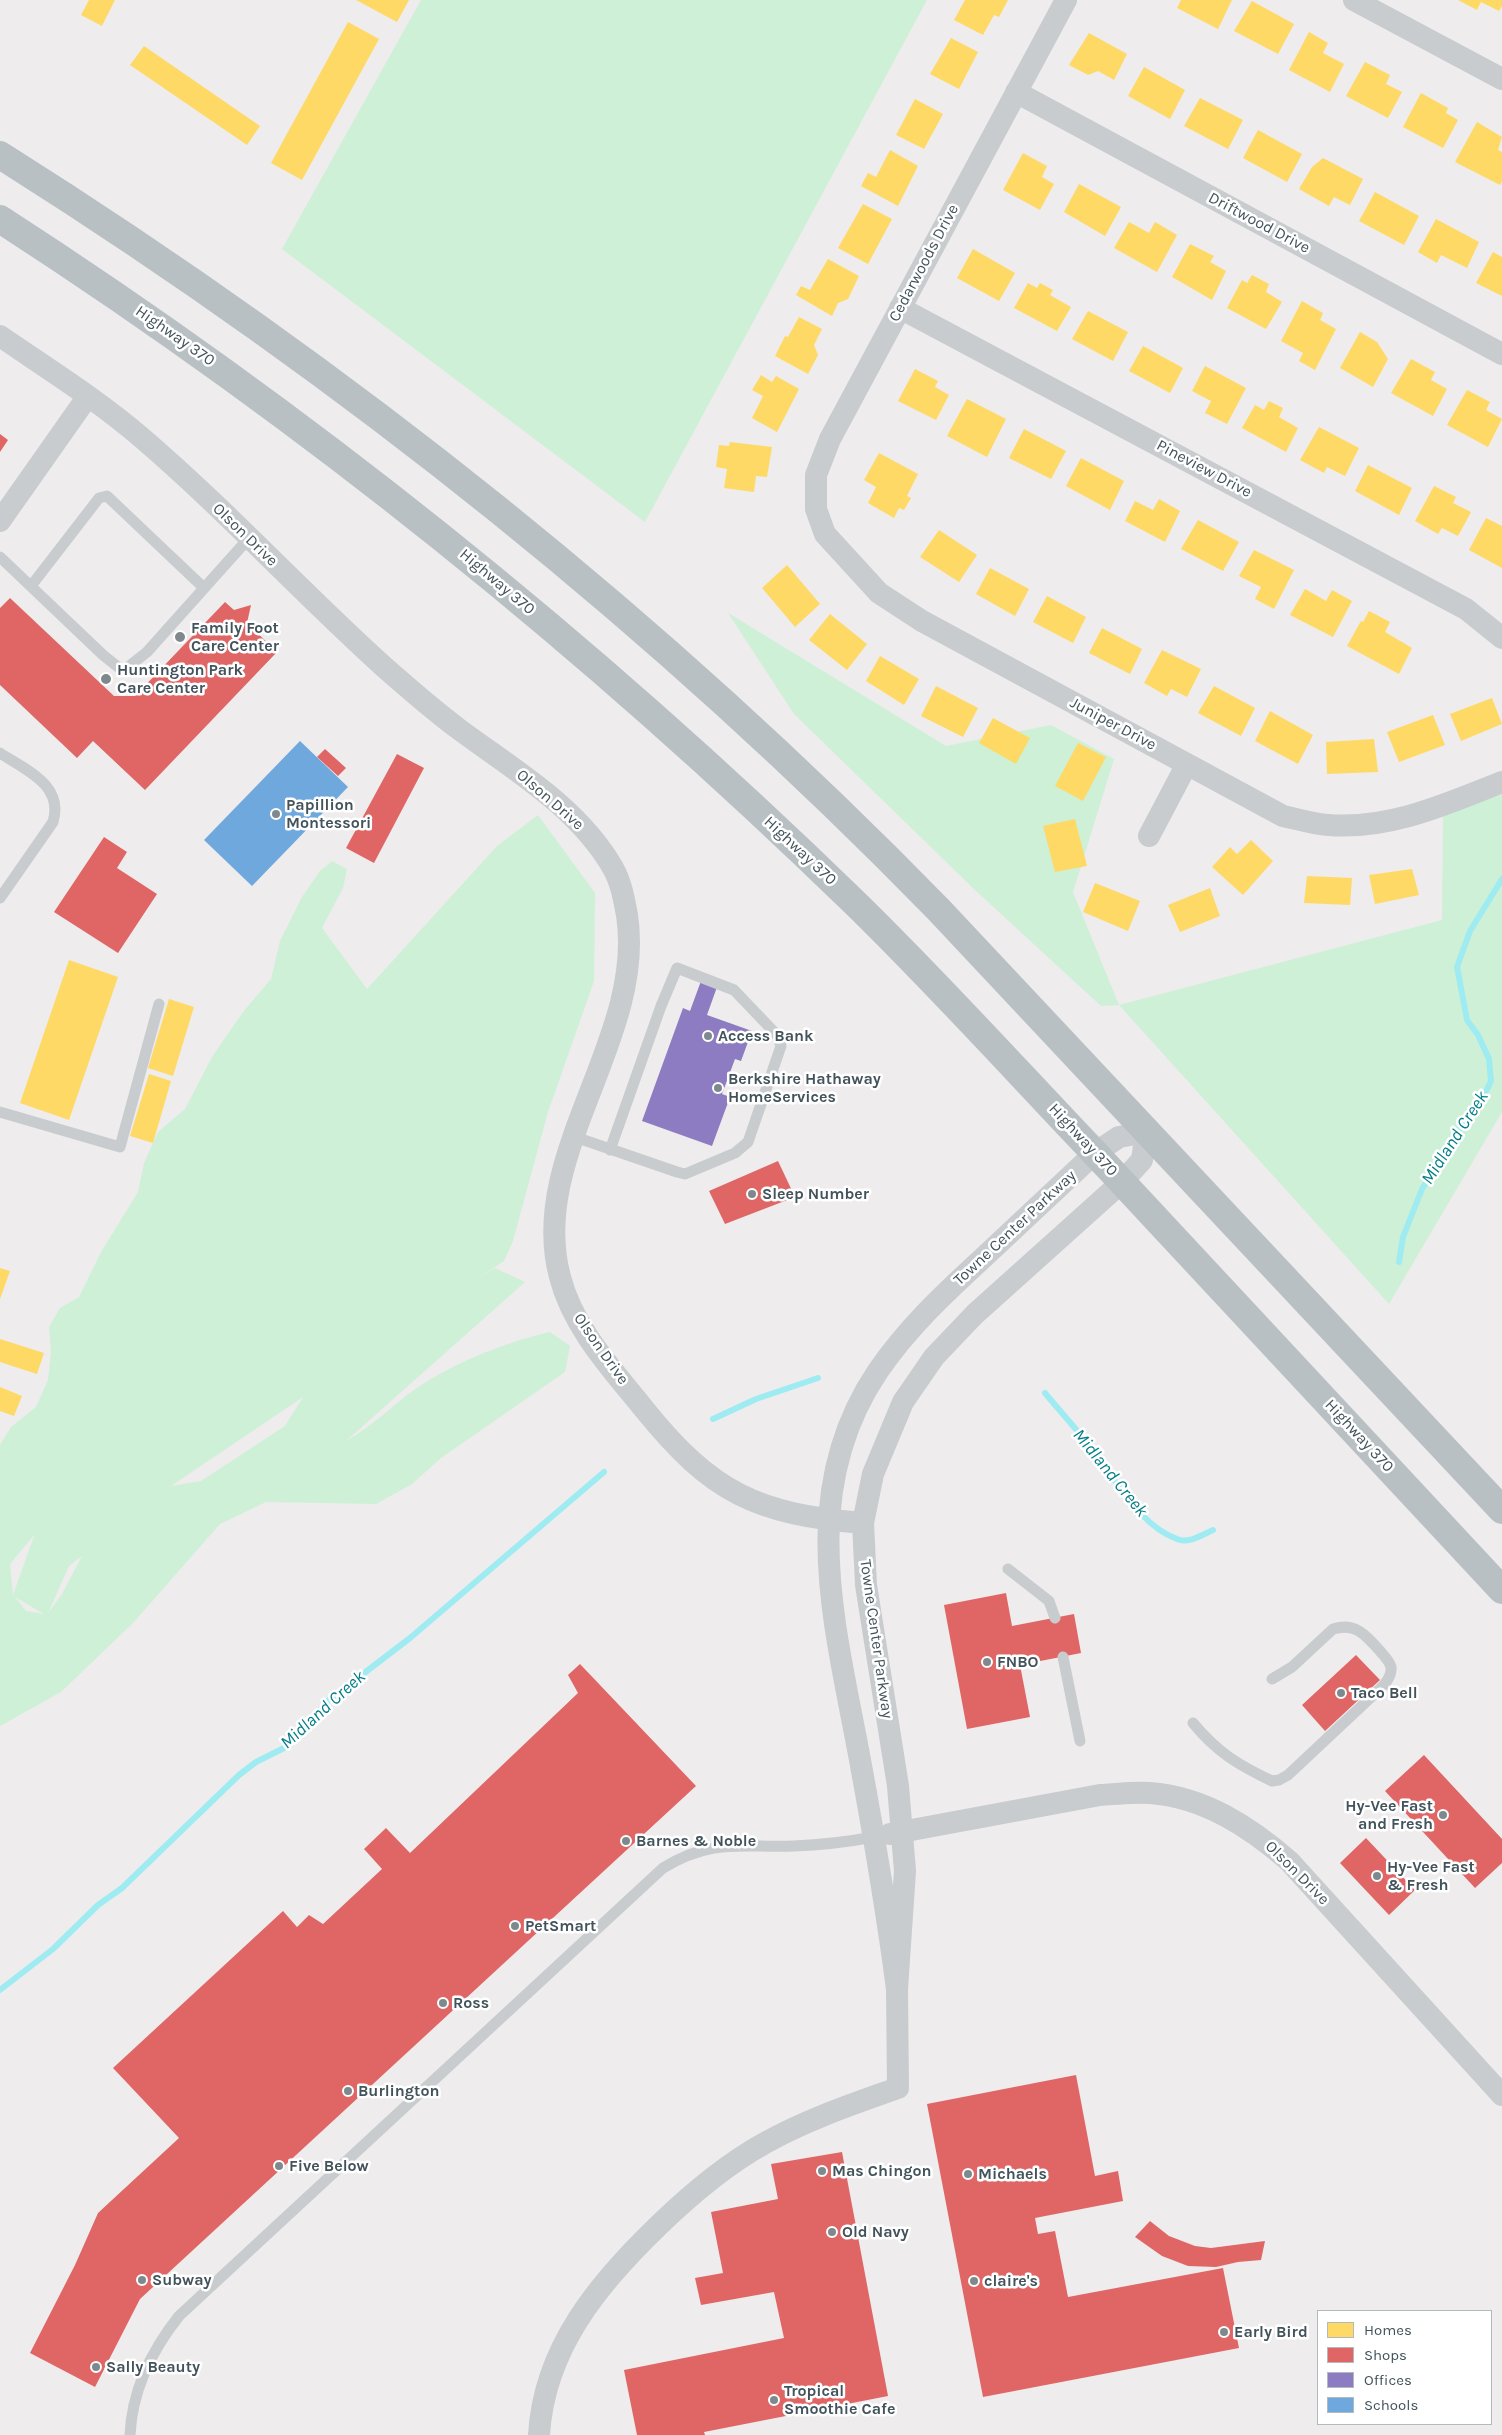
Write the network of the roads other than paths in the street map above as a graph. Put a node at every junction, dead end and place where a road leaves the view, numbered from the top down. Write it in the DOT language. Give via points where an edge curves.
graph roads {
  1 [pos="1066,0"];
  2 [pos="1354,0"];
  3 [pos="1502,79"];
  4 [pos="1016,92"];
  5 [pos="0,155"];
  6 [pos="0,219"];
  7 [pos="900,308"];
  8 [pos="0,336"];
  9 [pos="1502,354"];
  10 [pos="88,396"];
  11 [pos="0,521"];
  12 [pos="825,534"];
  13 [pos="249,538"];
  14 [pos="0,557"];
  15 [pos="31,586"];
  16 [pos="204,588"];
  17 [pos="1502,638"];
  18 [pos="0,753"];
  19 [pos="1187,764"];
  20 [pos="1502,782"];
  21 [pos="1149,836"];
  22 [pos="0,898"];
  23 [pos="158,1004"];
  24 [pos="0,1112"];
  25 [pos="1146,1132"];
  26 [pos="575,1137"];
  27 [pos="610,1150"];
  28 [pos="1095,1153"];
  29 [pos="1122,1182"];
  30 [pos="1502,1510"];
  31 [pos="828,1520"];
  32 [pos="863,1523"];
  33 [pos="1008,1569"];
  34 [pos="1502,1590"];
  35 [pos="1055,1618"];
  36 [pos="1063,1657"];
  37 [pos="1272,1679"];
  38 [pos="1193,1723"];
  39 [pos="1080,1741"];
  40 [pos="903,1831"];
  41 [pos="874,1837"];
  42 [pos="897,1989"];
  43 [pos="1502,2096"];
  44 [pos="130,2435"];
  45 [pos="539,2435"];
  1 -- 4 [label="street, Cedarwoods Drive"];
  2 -- 3 [label="street"];
  4 -- 7 [label="street, Cedarwoods Drive"];
  4 -- 9 [label="street, Driftwood Drive"];
  5 -- 25 [label="highway" via="92,213 278,341 459,479 585,582 676,660 854,824"];
  6 -- 28 [label="highway, Highway 370" via="275,407 391,496 596,665 678,736 858,906"];
  7 -- 12 [label="street, Cedarwoods Drive" via="830,439 816,475 816,509"];
  7 -- 17 [label="street, Pineview Drive" via="1466,609"];
  8 -- 10 [label="street, Olson Drive"];
  10 -- 11 [label="street"];
  10 -- 13 [label="street, Olson Drive" via="139,435"];
  12 -- 19 [label="street, Juniper Drive" via="878,593 922,621"];
  13 -- 16 [label="lane"];
  13 -- 26 [label="street, Olson Drive" via="383,666 567,812 589,834 616,873 629,930 627,979"];
  14 -- 15 [label="lane"];
  15 -- 16 [label="lane" via="123,671 147,652"];
  15 -- 16 [label="lane" via="99,498 107,496"];
  18 -- 22 [label="lane" via="44,783 57,808 53,822"];
  19 -- 20 [label="street, Juniper Drive" via="1283,816 1326,825 1365,826 1436,809"];
  19 -- 21 [label="street"];
  23 -- 24 [label="lane" via="120,1147"];
  25 -- 28 [label="street, Towne Center Parkway" via="1119,1138"];
  25 -- 29 [label="street, Towne Center Parkway" via="1142,1160"];
  25 -- 30 [label="highway"];
  26 -- 27 [label="lane"];
  26 -- 31 [label="street, Olson Drive" via="557,1198 555,1252 568,1298 600,1354 668,1439 712,1479 762,1504"];
  27 -- 27 [label="lane" via="685,1174 742,1149 748,1142 781,1046 777,1035 734,990 677,968"];
  28 -- 29 [label="highway, Highway 370"];
  28 -- 31 [label="street, Towne Center Parkway" via="937,1301 878,1371 859,1404 838,1459"];
  29 -- 32 [label="street, Towne Center Parkway" via="975,1314 921,1373 903,1402 880,1452"];
  29 -- 34 [label="highway, Highway 370"];
  31 -- 32 [label="street, Olson Drive"];
  31 -- 41 [label="street, Towne Center Parkway" via="832,1607"];
  32 -- 40 [label="street, Towne Center Parkway" via="866,1585"];
  33 -- 35 [label="lane" via="1049,1601"];
  36 -- 39 [label="lane"];
  37 -- 38 [label="lane" via="1292,1667 1333,1628 1340,1626 1364,1633 1388,1660 1391,1668 1390,1677 1384,1685 1279,1780 1272,1781 1226,1757"];
  40 -- 41 [label="street, Olson Drive"];
  40 -- 42 [label="street, Towne Center Parkway" via="904,1915"];
  40 -- 43 [label="street, Olson Drive" via="1100,1795 1150,1793 1175,1797 1225,1814 1289,1861"];
  41 -- 42 [label="street, Towne Center Parkway"];
  41 -- 44 [label="lane" via="807,1845 714,1846 697,1850 663,1868 180,2316 143,2375 131,2417"];
  42 -- 45 [label="street, Towne Center Parkway" via="898,2088 812,2120 765,2143 711,2178 644,2240 607,2277 570,2330 552,2373"];
}
